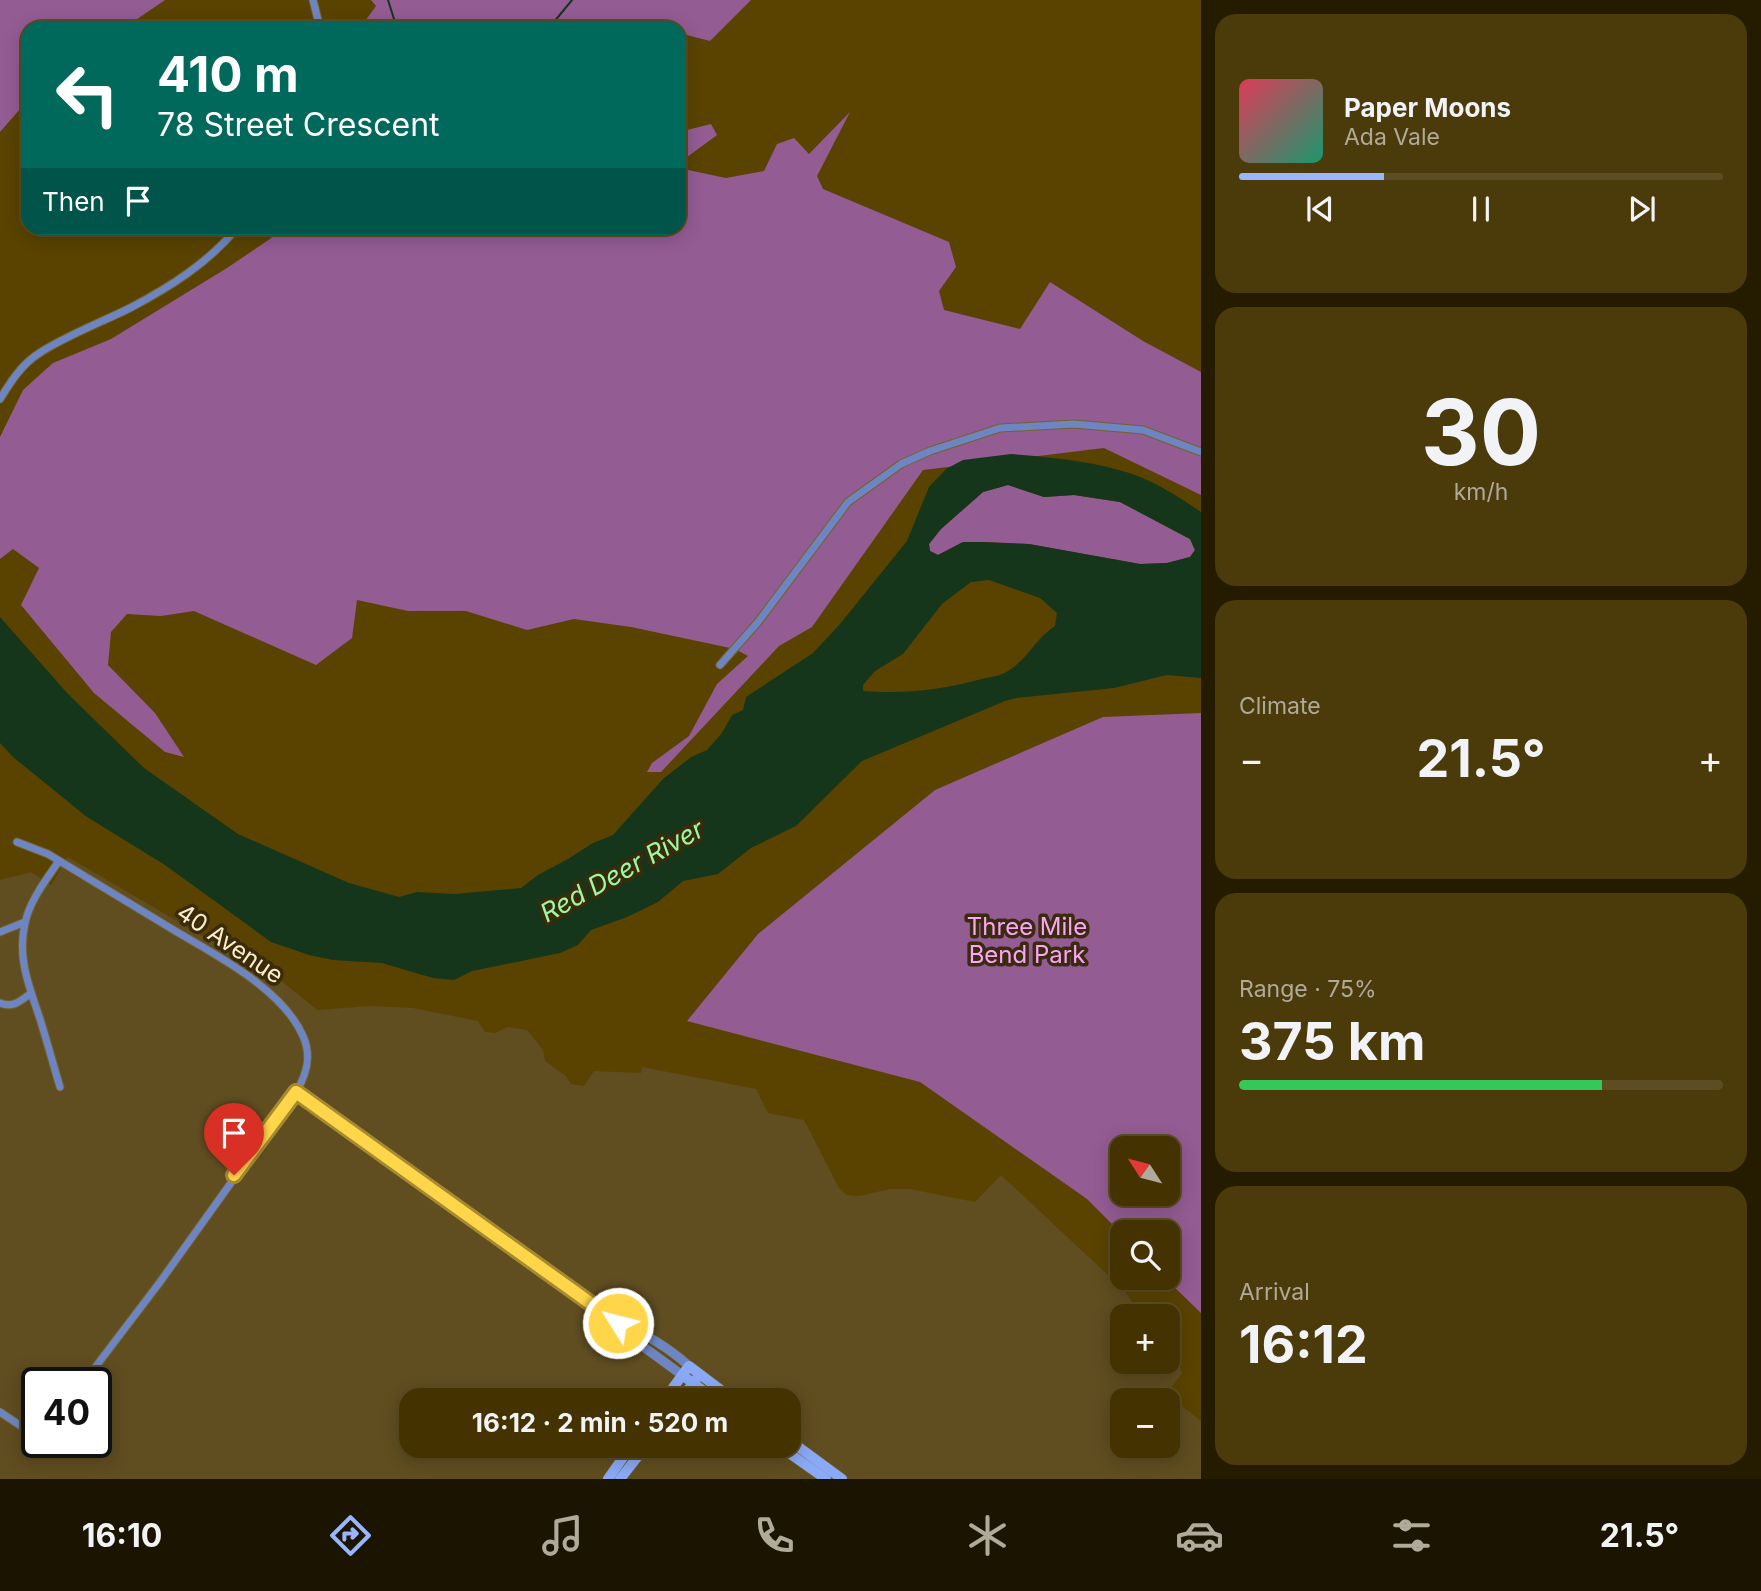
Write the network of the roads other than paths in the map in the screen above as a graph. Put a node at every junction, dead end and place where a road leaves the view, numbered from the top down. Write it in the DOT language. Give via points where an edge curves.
graph roads {
  1 [pos="313,0"];
  2 [pos="318,21"];
  3 [pos="231,235"];
  4 [pos="0,399"];
  5 [pos="1201,452"];
  6 [pos="720,665"];
  7 [pos="17,842"];
  8 [pos="59,861"];
  9 [pos="25,922"];
  10 [pos="0,932"];
  11 [pos="30,994"];
  12 [pos="0,1003"];
  13 [pos="60,1087"];
  14 [pos="296,1092"];
  15 [pos="95,1367"];
  16 [pos="685,1371"];
  17 [pos="696,1379"];
  18 [pos="673,1388"];
  19 [pos="689,1388"];
  20 [pos="705,1388"];
  21 [pos="712,1388"];
  22 [pos="0,1412"];
  23 [pos="21,1426"];
  24 [pos="801,1449"];
  25 [pos="623,1458"];
  26 [pos="637,1458"];
  27 [pos="796,1458"];
  28 [pos="608,1479"];
  29 [pos="620,1479"];
  30 [pos="825,1479"];
  31 [pos="842,1479"];
  1 -- 2 [label="street"];
  3 -- 4 [label="street" via="191,272 37,354 13,377"];
  5 -- 6 [label="street" via="1143,430 1074,424 1000,428 920,455 848,502"];
  7 -- 8 [label="street, 40 Avenue"];
  8 -- 9 [label="street"];
  8 -- 14 [label="street, 40 Avenue" via="237,969 283,1007 309,1053 307,1071"];
  9 -- 10 [label="street"];
  9 -- 11 [label="street" via="22,961"];
  11 -- 12 [label="street" via="16,1004"];
  11 -- 13 [label="street"];
  14 -- 15 [label="street, 40 Avenue"];
  14 -- 16 [label="street" via="618,1323 669,1350"];
  16 -- 17 [label="main road"];
  16 -- 18 [label="main road"];
  17 -- 19 [label="main road"];
  17 -- 20 [label="main road"];
  17 -- 21 [label="main road"];
  22 -- 23 [label="street"];
  24 -- 31 [label="main road"];
  25 -- 28 [label="main road"];
  26 -- 29 [label="main road"];
  27 -- 30 [label="main road"];
}
